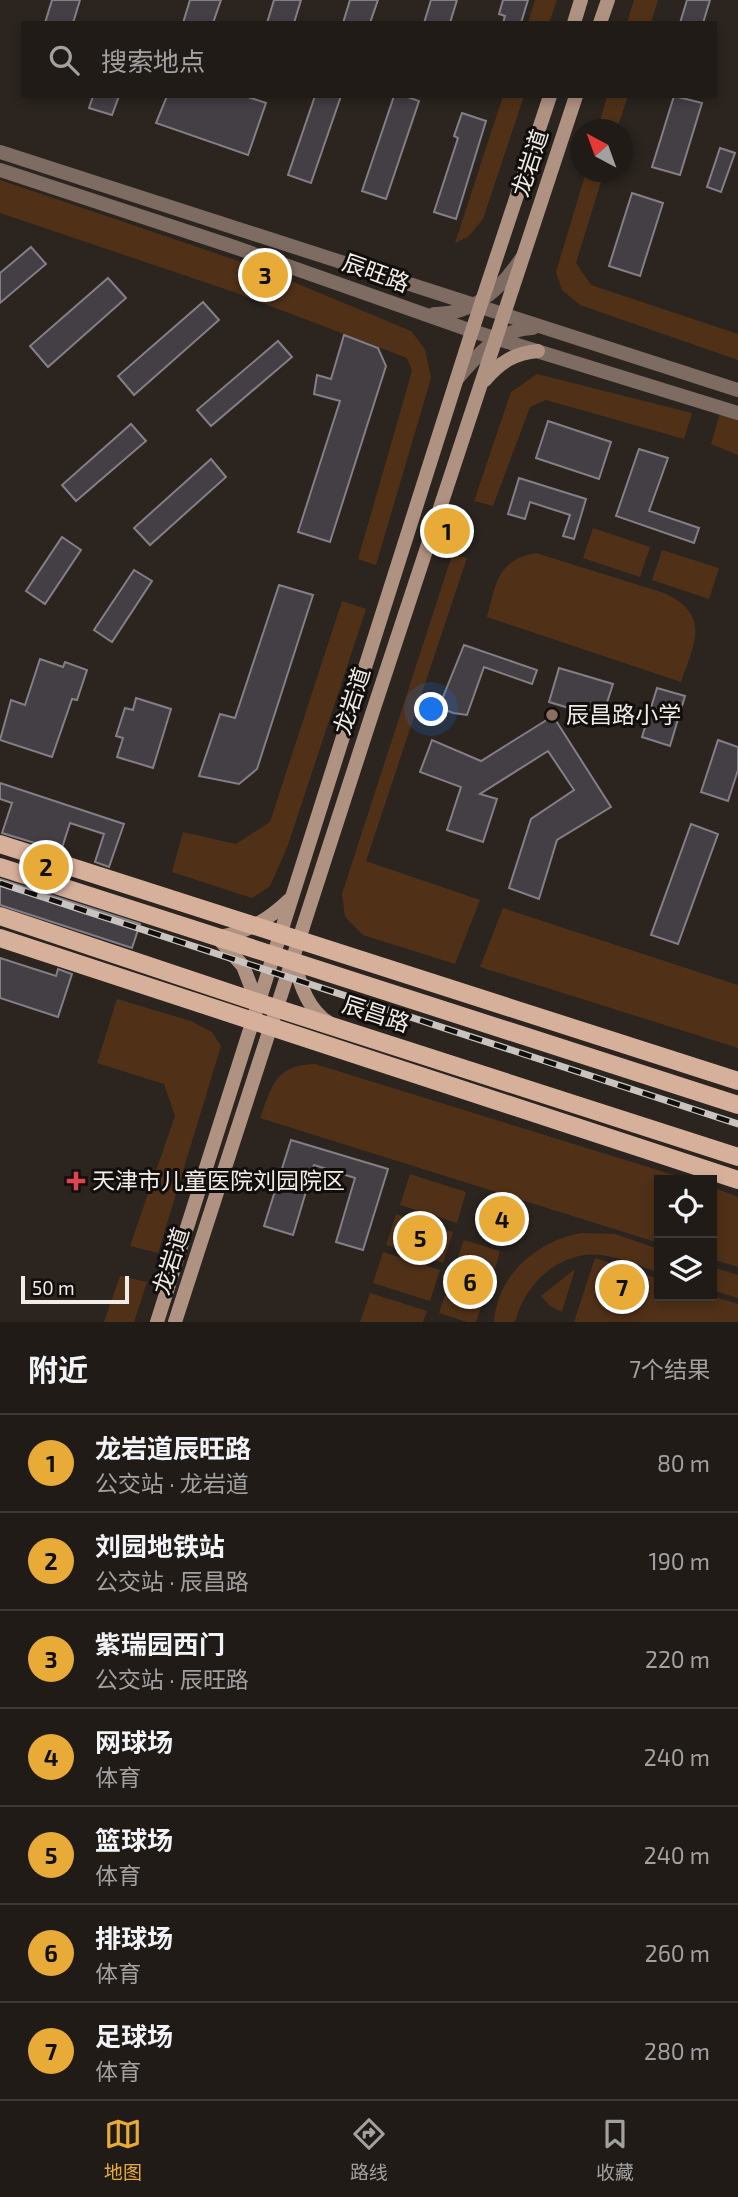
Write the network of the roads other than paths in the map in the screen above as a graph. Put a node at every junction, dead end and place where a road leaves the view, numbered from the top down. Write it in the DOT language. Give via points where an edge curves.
graph roads {
  1 [pos="581,0"];
  2 [pos="608,0"];
  3 [pos="575,21"];
  4 [pos="601,21"];
  5 [pos="549,98"];
  6 [pos="575,98"];
  7 [pos="0,152"];
  8 [pos="0,170"];
  9 [pos="523,255"];
  10 [pos="479,305"];
  11 [pos="422,313"];
  12 [pos="503,316"];
  13 [pos="542,328"];
  14 [pos="472,331"];
  15 [pos="496,339"];
  16 [pos="538,351"];
  17 [pos="455,382"];
  18 [pos="480,386"];
  19 [pos="738,390"];
  20 [pos="738,413"];
  21 [pos="0,844"];
  22 [pos="0,867"];
  23 [pos="290,899"];
  24 [pos="0,916"];
  25 [pos="256,926"];
  26 [pos="217,937"];
  27 [pos="0,938"];
  28 [pos="292,948"];
  29 [pos="273,955"];
  30 [pos="257,1002"];
  31 [pos="278,1008"];
  32 [pos="262,1024"];
  33 [pos="332,1025"];
  34 [pos="738,1082"];
  35 [pos="738,1105"];
  36 [pos="738,1157"];
  37 [pos="738,1180"];
  38 [pos="157,1322"];
  39 [pos="175,1322"];
  1 -- 3 [label="main road"];
  2 -- 4 [label="main road"];
  5 -- 10 [label="main road, 龙岩道"];
  6 -- 9 [label="main road, 龙岩道"];
  7 -- 10 [label="street, 辰旺路"];
  8 -- 11 [label="street, 辰旺路"];
  9 -- 10 [label="street"];
  9 -- 12 [label="main road, 龙岩道"];
  10 -- 11 [label="street" via="460,312"];
  10 -- 12 [label="street, 辰旺路"];
  10 -- 14 [label="main road, 龙岩道"];
  11 -- 14 [label="street, 辰旺路"];
  12 -- 13 [label="street, 辰旺路"];
  12 -- 15 [label="main road, 龙岩道"];
  13 -- 15 [label="street"];
  13 -- 19 [label="street, 辰旺路"];
  14 -- 15 [label="street, 辰旺路"];
  14 -- 17 [label="main road, 龙岩道"];
  15 -- 16 [label="street, 辰旺路"];
  15 -- 17 [label="street"];
  15 -- 18 [label="main road, 龙岩道"];
  16 -- 18 [label="main road" via="509,358"];
  16 -- 20 [label="street, 辰旺路"];
  17 -- 23 [label="main road, 龙岩道"];
  18 -- 28 [label="main road, 龙岩道"];
  21 -- 25 [label="main road"];
  22 -- 26 [label="main road, 辰昌路"];
  23 -- 25 [label="main road"];
  23 -- 28 [label="main road"];
  24 -- 30 [label="main road, 辰昌路"];
  25 -- 26 [label="main road"];
  25 -- 28 [label="main road"];
  26 -- 29 [label="main road, 辰昌路"];
  26 -- 30 [label="main road" via="243,966"];
  27 -- 32 [label="main road"];
  28 -- 29 [label="main road, 辰昌路"];
  28 -- 31 [label="main road, 龙岩道"];
  28 -- 33 [label="main road" via="307,998"];
  28 -- 34 [label="main road"];
  28 -- 35 [label="main road, 辰昌路"];
  29 -- 30 [label="main road, 龙岩道"];
  30 -- 31 [label="main road, 辰昌路"];
  30 -- 32 [label="main road, 龙岩道"];
  31 -- 32 [label="main road, 龙岩道"];
  31 -- 33 [label="main road, 辰昌路"];
  32 -- 37 [label="main road"];
  32 -- 38 [label="main road, 龙岩道"];
  32 -- 39 [label="main road, 龙岩道" via="265,1047"];
  33 -- 36 [label="main road, 辰昌路"];
}
